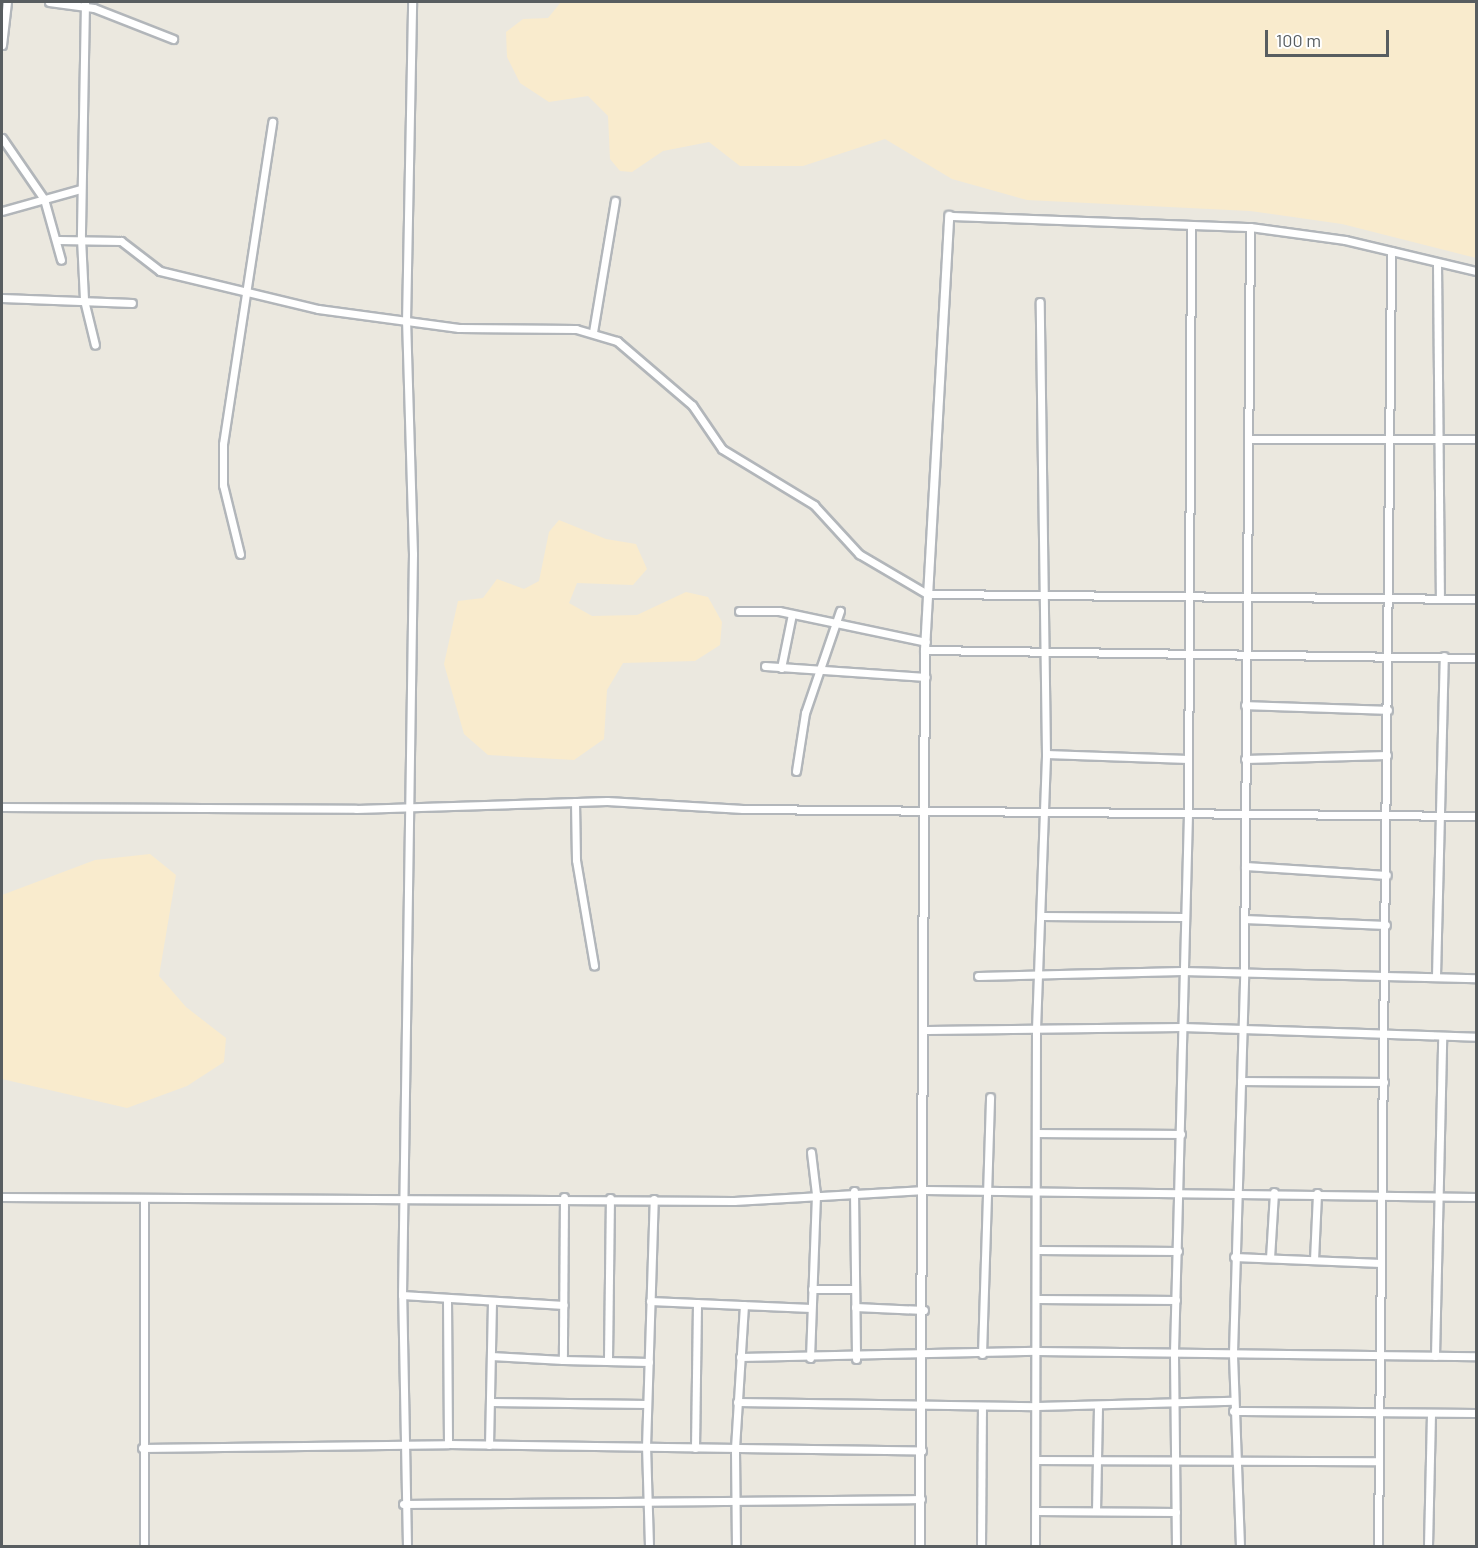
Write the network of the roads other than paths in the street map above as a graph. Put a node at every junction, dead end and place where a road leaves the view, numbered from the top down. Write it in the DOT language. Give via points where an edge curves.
graph roads {
  1 [pos="7,2"];
  2 [pos="49,2"];
  3 [pos="412,2"];
  4 [pos="85,4"];
  5 [pos="173,39"];
  6 [pos="2,45"];
  7 [pos="272,122"];
  8 [pos="2,138"];
  9 [pos="81,189"];
  10 [pos="44,200"];
  11 [pos="615,201"];
  12 [pos="2,211"];
  13 [pos="949,216"];
  14 [pos="1191,225"];
  15 [pos="1250,227"];
  16 [pos="81,238"];
  17 [pos="58,240"];
  18 [pos="1391,251"];
  19 [pos="61,260"];
  20 [pos="1437,263"];
  21 [pos="1476,271"];
  22 [pos="247,294"];
  23 [pos="2,298"];
  24 [pos="84,300"];
  25 [pos="1040,302"];
  26 [pos="132,303"];
  27 [pos="406,322"];
  28 [pos="593,332"];
  29 [pos="95,345"];
  30 [pos="1248,439"];
  31 [pos="1390,439"];
  32 [pos="1439,439"];
  33 [pos="1476,439"];
  34 [pos="240,554"];
  35 [pos="927,594"];
  36 [pos="1040,596"];
  37 [pos="1188,597"];
  38 [pos="1245,598"];
  39 [pos="1389,598"];
  40 [pos="1440,598"];
  41 [pos="1476,599"];
  42 [pos="738,611"];
  43 [pos="840,611"];
  44 [pos="792,614"];
  45 [pos="835,626"];
  46 [pos="926,646"];
  47 [pos="1041,652"];
  48 [pos="1188,654"];
  49 [pos="1244,654"];
  50 [pos="1388,656"];
  51 [pos="1444,656"];
  52 [pos="1476,658"];
  53 [pos="765,666"];
  54 [pos="781,668"];
  55 [pos="817,672"];
  56 [pos="926,677"];
  57 [pos="1245,705"];
  58 [pos="1388,710"];
  59 [pos="1046,754"];
  60 [pos="1387,755"];
  61 [pos="1188,759"];
  62 [pos="1245,759"];
  63 [pos="796,771"];
  64 [pos="575,802"];
  65 [pos="2,807"];
  66 [pos="408,807"];
  67 [pos="1044,810"];
  68 [pos="926,811"];
  69 [pos="1245,811"];
  70 [pos="1188,813"];
  71 [pos="1387,813"];
  72 [pos="1441,814"];
  73 [pos="1476,816"];
  74 [pos="1245,866"];
  75 [pos="1387,875"];
  76 [pos="1041,916"];
  77 [pos="1184,917"];
  78 [pos="1244,919"];
  79 [pos="1386,925"];
  80 [pos="594,965"];
  81 [pos="1182,971"];
  82 [pos="1244,972"];
  83 [pos="1039,974"];
  84 [pos="1386,975"];
  85 [pos="978,976"];
  86 [pos="1436,976"];
  87 [pos="1476,978"];
  88 [pos="1182,1027"];
  89 [pos="1242,1028"];
  90 [pos="1036,1029"];
  91 [pos="927,1030"];
  92 [pos="1385,1034"];
  93 [pos="1442,1037"];
  94 [pos="1476,1038"];
  95 [pos="1241,1081"];
  96 [pos="1384,1083"];
  97 [pos="990,1097"];
  98 [pos="1036,1133"];
  99 [pos="1181,1134"];
  100 [pos="811,1152"];
  101 [pos="925,1190"];
  102 [pos="854,1191"];
  103 [pos="987,1191"];
  104 [pos="1180,1191"];
  105 [pos="1038,1192"];
  106 [pos="1236,1192"];
  107 [pos="1274,1192"];
  108 [pos="1317,1193"];
  109 [pos="816,1194"];
  110 [pos="1384,1194"];
  111 [pos="1437,1196"];
  112 [pos="2,1197"];
  113 [pos="564,1197"];
  114 [pos="1476,1197"];
  115 [pos="405,1198"];
  116 [pos="610,1198"];
  117 [pos="144,1199"];
  118 [pos="654,1199"];
  119 [pos="1038,1250"];
  120 [pos="1178,1251"];
  121 [pos="1234,1257"];
  122 [pos="1270,1258"];
  123 [pos="1314,1260"];
  124 [pos="1381,1263"];
  125 [pos="812,1289"];
  126 [pos="855,1289"];
  127 [pos="402,1295"];
  128 [pos="447,1299"];
  129 [pos="1038,1299"];
  130 [pos="1176,1300"];
  131 [pos="492,1301"];
  132 [pos="650,1301"];
  133 [pos="697,1303"];
  134 [pos="564,1305"];
  135 [pos="744,1305"];
  136 [pos="811,1308"];
  137 [pos="855,1308"];
  138 [pos="924,1310"];
  139 [pos="1037,1351"];
  140 [pos="1174,1352"];
  141 [pos="1233,1353"];
  142 [pos="982,1354"];
  143 [pos="491,1356"];
  144 [pos="1378,1356"];
  145 [pos="1435,1356"];
  146 [pos="1476,1356"];
  147 [pos="740,1357"];
  148 [pos="923,1357"];
  149 [pos="810,1358"];
  150 [pos="608,1359"];
  151 [pos="856,1359"];
  152 [pos="562,1360"];
  153 [pos="649,1362"];
  154 [pos="1233,1401"];
  155 [pos="490,1402"];
  156 [pos="737,1402"];
  157 [pos="1174,1402"];
  158 [pos="647,1404"];
  159 [pos="1098,1405"];
  160 [pos="922,1406"];
  161 [pos="982,1406"];
  162 [pos="1037,1406"];
  163 [pos="1233,1411"];
  164 [pos="1376,1412"];
  165 [pos="1431,1413"];
  166 [pos="1476,1413"];
  167 [pos="402,1444"];
  168 [pos="448,1444"];
  169 [pos="489,1445"];
  170 [pos="646,1447"];
  171 [pos="142,1448"];
  172 [pos="695,1448"];
  173 [pos="735,1448"];
  174 [pos="922,1451"];
  175 [pos="1175,1457"];
  176 [pos="1098,1458"];
  177 [pos="1234,1458"];
  178 [pos="1036,1460"];
  179 [pos="1375,1461"];
  180 [pos="921,1499"];
  181 [pos="646,1501"];
  182 [pos="736,1501"];
  183 [pos="403,1504"];
  184 [pos="1036,1511"];
  185 [pos="1096,1511"];
  186 [pos="1176,1512"];
  187 [pos="144,1546"];
  188 [pos="407,1546"];
  189 [pos="650,1546"];
  190 [pos="736,1546"];
  191 [pos="920,1546"];
  192 [pos="981,1546"];
  193 [pos="1035,1546"];
  194 [pos="1176,1546"];
  195 [pos="1240,1546"];
  196 [pos="1378,1546"];
  197 [pos="1428,1546"];
  1 -- 6 [label="street"];
  2 -- 4 [label="street"];
  3 -- 27 [label="street"];
  4 -- 5 [label="street"];
  4 -- 9 [label="street"];
  7 -- 22 [label="street"];
  8 -- 10 [label="street"];
  9 -- 10 [label="street"];
  9 -- 16 [label="street"];
  10 -- 12 [label="street"];
  10 -- 17 [label="street"];
  11 -- 28 [label="street"];
  13 -- 14 [label="street"];
  13 -- 35 [label="street"];
  14 -- 15 [label="street"];
  14 -- 37 [label="street"];
  15 -- 18 [label="street"];
  15 -- 30 [label="street"];
  16 -- 17 [label="street"];
  16 -- 22 [label="street" via="121,241 160,271"];
  16 -- 24 [label="street"];
  17 -- 19 [label="street"];
  18 -- 20 [label="street"];
  18 -- 31 [label="street"];
  20 -- 21 [label="street"];
  20 -- 32 [label="street"];
  22 -- 27 [label="street"];
  22 -- 34 [label="street" via="223,444 223,485"];
  23 -- 24 [label="street"];
  24 -- 26 [label="street"];
  24 -- 29 [label="street"];
  25 -- 36 [label="street"];
  27 -- 28 [label="street"];
  27 -- 66 [label="street" via="413,554"];
  28 -- 35 [label="street" via="633,352 651,374 681,394 722,448 814,505 859,554"];
  30 -- 31 [label="street"];
  30 -- 38 [label="street"];
  31 -- 32 [label="street"];
  31 -- 39 [label="street"];
  32 -- 33 [label="street"];
  32 -- 40 [label="street"];
  35 -- 36 [label="street"];
  35 -- 46 [label="street"];
  36 -- 37 [label="street"];
  36 -- 47 [label="street"];
  37 -- 38 [label="street"];
  37 -- 48 [label="street"];
  38 -- 39 [label="street"];
  38 -- 49 [label="street"];
  39 -- 40 [label="street"];
  39 -- 50 [label="street"];
  40 -- 41 [label="street"];
  42 -- 44 [label="street"];
  43 -- 45 [label="street"];
  44 -- 45 [label="street"];
  44 -- 54 [label="street"];
  45 -- 46 [label="street"];
  45 -- 55 [label="street"];
  46 -- 47 [label="street"];
  46 -- 56 [label="street"];
  47 -- 48 [label="street"];
  47 -- 59 [label="street"];
  48 -- 49 [label="street"];
  48 -- 61 [label="street"];
  49 -- 50 [label="street"];
  49 -- 57 [label="street"];
  50 -- 51 [label="street"];
  50 -- 58 [label="street"];
  51 -- 52 [label="street"];
  51 -- 72 [label="street"];
  53 -- 54 [label="street"];
  54 -- 55 [label="street"];
  55 -- 56 [label="street"];
  55 -- 63 [label="street"];
  56 -- 68 [label="street"];
  57 -- 58 [label="street"];
  57 -- 62 [label="street"];
  58 -- 60 [label="street"];
  59 -- 61 [label="street"];
  59 -- 67 [label="street"];
  60 -- 62 [label="street"];
  60 -- 71 [label="street"];
  61 -- 70 [label="street"];
  62 -- 69 [label="street"];
  64 -- 66 [label="street"];
  64 -- 68 [label="street"];
  64 -- 80 [label="street" via="576,860"];
  65 -- 66 [label="street"];
  66 -- 115 [label="street"];
  67 -- 68 [label="street"];
  67 -- 70 [label="street"];
  67 -- 76 [label="street"];
  68 -- 91 [label="street"];
  69 -- 70 [label="street"];
  69 -- 71 [label="street"];
  69 -- 74 [label="street"];
  70 -- 77 [label="street"];
  71 -- 72 [label="street"];
  71 -- 75 [label="street"];
  72 -- 73 [label="street"];
  72 -- 86 [label="street"];
  74 -- 75 [label="street"];
  74 -- 78 [label="street"];
  75 -- 79 [label="street"];
  76 -- 77 [label="street"];
  76 -- 83 [label="street"];
  77 -- 81 [label="street"];
  78 -- 79 [label="street"];
  78 -- 82 [label="street"];
  79 -- 84 [label="street"];
  81 -- 82 [label="street"];
  81 -- 83 [label="street"];
  81 -- 88 [label="street"];
  82 -- 84 [label="street"];
  82 -- 89 [label="street"];
  83 -- 85 [label="street"];
  83 -- 90 [label="street"];
  84 -- 86 [label="street"];
  84 -- 92 [label="street"];
  86 -- 87 [label="street"];
  88 -- 89 [label="street"];
  88 -- 90 [label="street"];
  88 -- 99 [label="street"];
  89 -- 92 [label="street"];
  89 -- 95 [label="street"];
  90 -- 91 [label="street"];
  90 -- 98 [label="street"];
  91 -- 101 [label="street"];
  92 -- 93 [label="street"];
  92 -- 96 [label="street"];
  93 -- 94 [label="street"];
  93 -- 111 [label="street"];
  95 -- 96 [label="street"];
  95 -- 106 [label="street"];
  96 -- 110 [label="street"];
  97 -- 103 [label="street"];
  98 -- 99 [label="street"];
  98 -- 105 [label="street"];
  99 -- 104 [label="street"];
  100 -- 109 [label="street"];
  101 -- 102 [label="street"];
  101 -- 103 [label="street"];
  101 -- 138 [label="street"];
  102 -- 109 [label="street"];
  102 -- 126 [label="street"];
  103 -- 105 [label="street"];
  103 -- 142 [label="street"];
  104 -- 105 [label="street"];
  104 -- 106 [label="street"];
  104 -- 120 [label="street"];
  105 -- 119 [label="street"];
  106 -- 107 [label="street"];
  106 -- 121 [label="street"];
  107 -- 108 [label="street"];
  107 -- 122 [label="street"];
  108 -- 110 [label="street"];
  108 -- 123 [label="street"];
  109 -- 118 [label="street"];
  109 -- 125 [label="street"];
  110 -- 111 [label="street"];
  110 -- 124 [label="street"];
  111 -- 114 [label="street"];
  111 -- 145 [label="street"];
  112 -- 117 [label="street"];
  113 -- 115 [label="street"];
  113 -- 116 [label="street"];
  113 -- 134 [label="street"];
  115 -- 117 [label="street"];
  115 -- 127 [label="street"];
  116 -- 118 [label="street"];
  116 -- 150 [label="street"];
  117 -- 171 [label="street"];
  118 -- 132 [label="street"];
  119 -- 120 [label="street"];
  119 -- 129 [label="street"];
  120 -- 130 [label="street"];
  121 -- 122 [label="street"];
  121 -- 141 [label="street"];
  122 -- 123 [label="street"];
  123 -- 124 [label="street"];
  124 -- 144 [label="street"];
  125 -- 126 [label="street"];
  125 -- 136 [label="street"];
  126 -- 137 [label="street"];
  127 -- 128 [label="street"];
  127 -- 167 [label="street"];
  128 -- 131 [label="street"];
  128 -- 168 [label="street"];
  129 -- 130 [label="street"];
  129 -- 139 [label="street"];
  130 -- 140 [label="street"];
  131 -- 134 [label="street"];
  131 -- 143 [label="street"];
  132 -- 133 [label="street"];
  132 -- 153 [label="street"];
  133 -- 135 [label="street"];
  133 -- 172 [label="street"];
  134 -- 152 [label="street"];
  135 -- 136 [label="street"];
  135 -- 147 [label="street"];
  136 -- 149 [label="street"];
  137 -- 138 [label="street"];
  137 -- 151 [label="street"];
  138 -- 148 [label="street"];
  139 -- 140 [label="street"];
  139 -- 142 [label="street"];
  139 -- 162 [label="street"];
  140 -- 141 [label="street"];
  140 -- 157 [label="street"];
  141 -- 144 [label="street"];
  141 -- 154 [label="street"];
  142 -- 148 [label="street"];
  143 -- 152 [label="street"];
  143 -- 155 [label="street"];
  144 -- 145 [label="street"];
  144 -- 164 [label="street"];
  145 -- 146 [label="street"];
  147 -- 149 [label="street"];
  147 -- 156 [label="street"];
  148 -- 151 [label="street"];
  148 -- 160 [label="street"];
  149 -- 151 [label="street"];
  150 -- 152 [label="street"];
  150 -- 153 [label="street"];
  153 -- 158 [label="street"];
  154 -- 157 [label="street"];
  154 -- 163 [label="street"];
  155 -- 158 [label="street"];
  155 -- 169 [label="street"];
  156 -- 160 [label="street"];
  156 -- 173 [label="street"];
  157 -- 159 [label="street"];
  157 -- 175 [label="street"];
  158 -- 170 [label="street"];
  159 -- 162 [label="street"];
  159 -- 176 [label="street"];
  160 -- 161 [label="street"];
  160 -- 174 [label="street"];
  161 -- 162 [label="street"];
  161 -- 192 [label="street"];
  162 -- 178 [label="street"];
  163 -- 164 [label="street"];
  163 -- 177 [label="street"];
  164 -- 165 [label="street"];
  164 -- 179 [label="street"];
  165 -- 166 [label="street"];
  165 -- 197 [label="street"];
  167 -- 168 [label="street"];
  167 -- 171 [label="street"];
  167 -- 183 [label="street"];
  168 -- 169 [label="street"];
  169 -- 170 [label="street"];
  170 -- 172 [label="street"];
  170 -- 181 [label="street"];
  171 -- 187 [label="street"];
  172 -- 173 [label="street"];
  173 -- 174 [label="street"];
  173 -- 182 [label="street"];
  174 -- 180 [label="street"];
  175 -- 176 [label="street"];
  175 -- 177 [label="street"];
  175 -- 186 [label="street"];
  176 -- 178 [label="street"];
  176 -- 185 [label="street"];
  177 -- 179 [label="street"];
  177 -- 195 [label="street"];
  178 -- 184 [label="street"];
  179 -- 196 [label="street"];
  180 -- 182 [label="street"];
  180 -- 191 [label="street"];
  181 -- 182 [label="street"];
  181 -- 183 [label="street"];
  181 -- 189 [label="street"];
  182 -- 190 [label="street"];
  183 -- 188 [label="street"];
  184 -- 185 [label="street"];
  184 -- 193 [label="street"];
  185 -- 186 [label="street"];
  186 -- 194 [label="street"];
}
